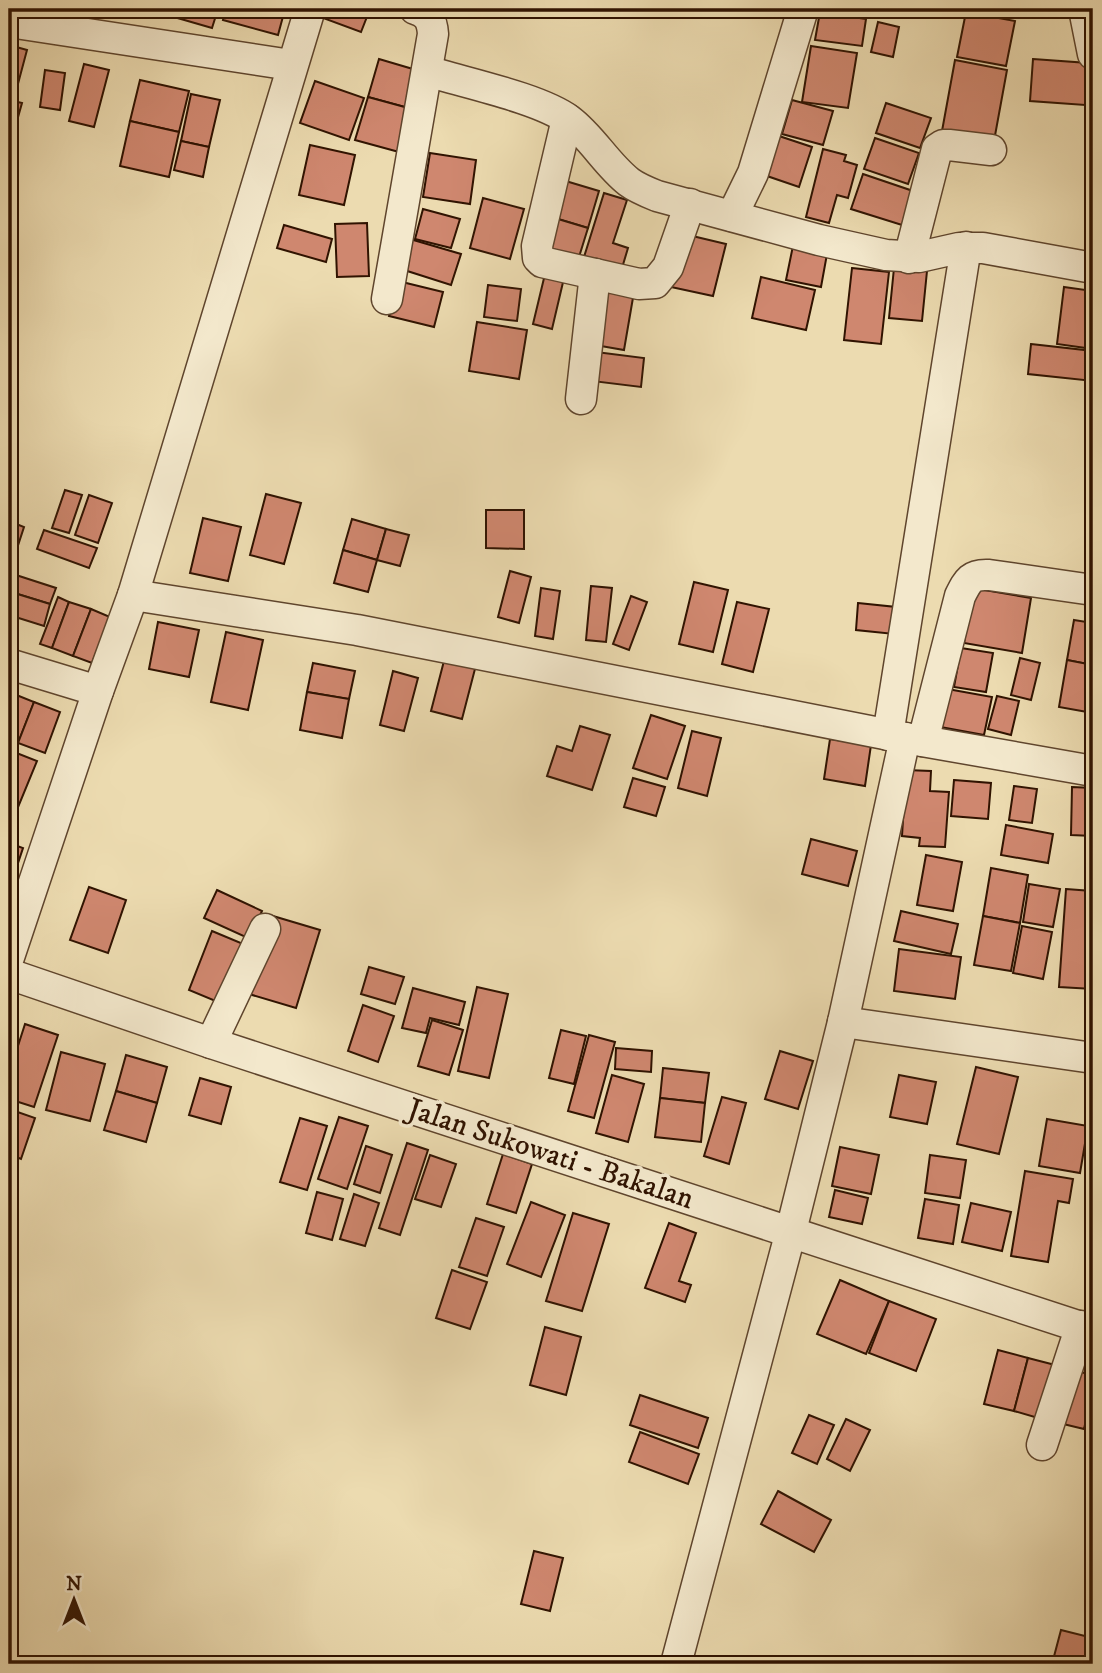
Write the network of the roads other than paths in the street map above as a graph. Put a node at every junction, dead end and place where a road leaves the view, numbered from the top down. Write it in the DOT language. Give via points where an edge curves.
graph roads {
  1 [pos="310,9"];
  2 [pos="415,9"];
  3 [pos="803,9"];
  4 [pos="1084,9"];
  5 [pos="9,22"];
  6 [pos="1093,54"];
  7 [pos="291,65"];
  8 [pos="427,71"];
  9 [pos="567,119"];
  10 [pos="991,150"];
  11 [pos="690,204"];
  12 [pos="732,216"];
  13 [pos="966,247"];
  14 [pos="909,258"];
  15 [pos="1093,268"];
  16 [pos="595,274"];
  17 [pos="387,299"];
  18 [pos="581,399"];
  19 [pos="1093,590"];
  20 [pos="133,595"];
  21 [pos="9,664"];
  22 [pos="98,691"];
  23 [pos="905,738"];
  24 [pos="1093,771"];
  25 [pos="265,929"];
  26 [pos="9,957"];
  27 [pos="9,974"];
  28 [pos="843,1022"];
  29 [pos="211,1043"];
  30 [pos="1093,1058"];
  31 [pos="791,1231"];
  32 [pos="1087,1328"];
  33 [pos="1042,1445"];
  34 [pos="676,1664"];
  1 -- 7 [label="street"];
  2 -- 8 [label="street" via="427,15 432,26"];
  3 -- 12 [label="street" via="753,173"];
  4 -- 6 [label="street"];
  5 -- 7 [label="street"];
  7 -- 20 [label="street"];
  8 -- 9 [label="street"];
  8 -- 17 [label="street"];
  9 -- 11 [label="street" via="630,183"];
  9 -- 16 [label="street" via="537,256 545,264"];
  10 -- 14 [label="street" via="949,145 937,149"];
  11 -- 12 [label="street"];
  11 -- 16 [label="street" via="668,267 657,281 644,284"];
  12 -- 14 [label="street" via="866,252"];
  13 -- 14 [label="street"];
  13 -- 15 [label="street"];
  13 -- 23 [label="street"];
  16 -- 18 [label="street"];
  19 -- 23 [label="street" via="989,575 970,578"];
  20 -- 22 [label="street"];
  20 -- 23 [label="street" via="357,630"];
  21 -- 22 [label="street"];
  22 -- 26 [label="street"];
  23 -- 24 [label="street"];
  23 -- 28 [label="street"];
  25 -- 29 [label="street"];
  27 -- 29 [label="street, Jalan Sukowati - Bakalan"];
  28 -- 30 [label="street"];
  28 -- 31 [label="street"];
  29 -- 31 [label="street, Jalan Sukowati - Bakalan"];
  31 -- 32 [label="street, Jalan Sukowati - Bakalan"];
  31 -- 34 [label="street"];
  32 -- 33 [label="street"];
}
